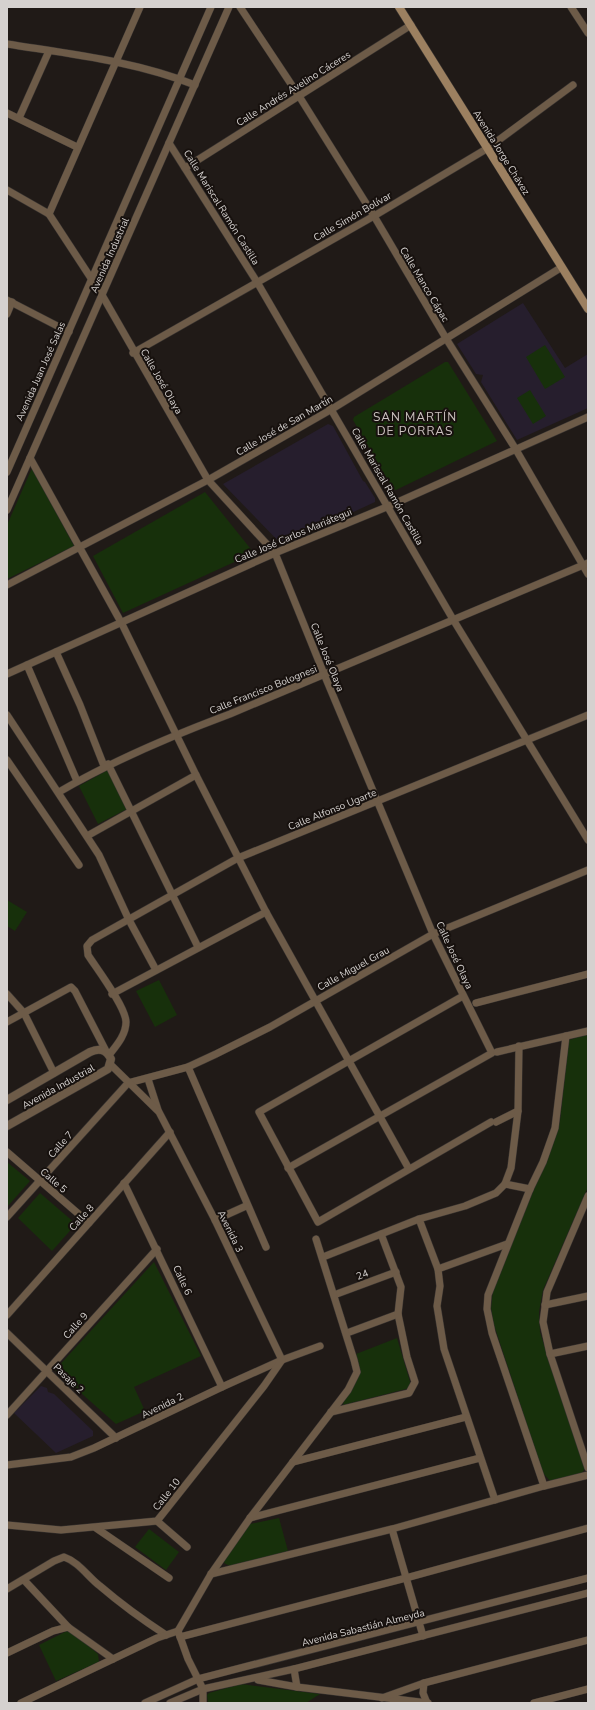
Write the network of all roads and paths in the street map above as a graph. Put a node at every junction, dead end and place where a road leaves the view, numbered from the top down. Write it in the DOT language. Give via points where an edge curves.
graph roads {
  1 [pos="140,7"];
  2 [pos="211,7"];
  3 [pos="229,7"];
  4 [pos="240,7"];
  5 [pos="399,7"];
  6 [pos="571,7"];
  7 [pos="411,25"];
  8 [pos="588,33"];
  9 [pos="7,44"];
  10 [pos="50,51"];
  11 [pos="115,61"];
  12 [pos="179,79"];
  13 [pos="195,85"];
  14 [pos="573,85"];
  15 [pos="299,96"];
  16 [pos="7,113"];
  17 [pos="19,118"];
  18 [pos="169,144"];
  19 [pos="77,147"];
  20 [pos="488,148"];
  21 [pos="185,168"];
  22 [pos="7,190"];
  23 [pos="49,214"];
  24 [pos="374,216"];
  25 [pos="562,267"];
  26 [pos="91,278"];
  27 [pos="257,282"];
  28 [pos="102,296"];
  29 [pos="10,301"];
  30 [pos="588,309"];
  31 [pos="7,314"];
  32 [pos="69,332"];
  33 [pos="447,340"];
  34 [pos="134,353"];
  35 [pos="332,409"];
  36 [pos="588,416"];
  37 [pos="515,448"];
  38 [pos="30,458"];
  39 [pos="7,472"];
  40 [pos="208,480"];
  41 [pos="389,506"];
  42 [pos="7,510"];
  43 [pos="81,548"];
  44 [pos="275,553"];
  45 [pos="586,564"];
  46 [pos="588,574"];
  47 [pos="7,585"];
  48 [pos="454,621"];
  49 [pos="122,624"];
  50 [pos="56,652"];
  51 [pos="27,665"];
  52 [pos="7,674"];
  53 [pos="324,674"];
  54 [pos="7,715"];
  55 [pos="588,715"];
  56 [pos="177,734"];
  57 [pos="527,741"];
  58 [pos="7,760"];
  59 [pos="106,765"];
  60 [pos="196,775"];
  61 [pos="77,781"];
  62 [pos="59,792"];
  63 [pos="378,802"];
  64 [pos="130,810"];
  65 [pos="87,836"];
  66 [pos="588,840"];
  67 [pos="238,858"];
  68 [pos="79,865"];
  69 [pos="588,870"];
  70 [pos="172,895"];
  71 [pos="266,912"];
  72 [pos="129,920"];
  73 [pos="433,934"];
  74 [pos="198,947"];
  75 [pos="156,970"];
  76 [pos="588,974"];
  77 [pos="7,994"];
  78 [pos="112,994"];
  79 [pos="463,996"];
  80 [pos="314,1001"];
  81 [pos="476,1003"];
  82 [pos="24,1013"];
  83 [pos="7,1022"];
  84 [pos="588,1031"];
  85 [pos="566,1036"];
  86 [pos="519,1046"];
  87 [pos="495,1052"];
  88 [pos="107,1053"];
  89 [pos="348,1062"];
  90 [pos="110,1064"];
  91 [pos="188,1067"];
  92 [pos="54,1073"];
  93 [pos="148,1079"];
  94 [pos="128,1083"];
  95 [pos="7,1100"];
  96 [pos="518,1111"];
  97 [pos="159,1112"];
  98 [pos="379,1116"];
  99 [pos="7,1126"];
  100 [pos="170,1132"];
  101 [pos="7,1152"];
  102 [pos="288,1168"];
  103 [pos="409,1169"];
  104 [pos="40,1181"];
  105 [pos="124,1183"];
  106 [pos="505,1184"];
  107 [pos="530,1189"];
  108 [pos="588,1196"];
  109 [pos="246,1206"];
  110 [pos="7,1217"];
  111 [pos="419,1219"];
  112 [pos="215,1220"];
  113 [pos="89,1223"];
  114 [pos="381,1234"];
  115 [pos="316,1239"];
  116 [pos="507,1244"];
  117 [pos="266,1247"];
  118 [pos="157,1249"];
  119 [pos="324,1257"];
  120 [pos="438,1269"];
  121 [pos="396,1272"];
  122 [pos="334,1295"];
  123 [pos="588,1296"];
  124 [pos="545,1305"];
  125 [pos="398,1314"];
  126 [pos="7,1315"];
  127 [pos="7,1333"];
  128 [pos="347,1333"];
  129 [pos="320,1346"];
  130 [pos="588,1346"];
  131 [pos="550,1354"];
  132 [pos="282,1360"];
  133 [pos="47,1371"];
  134 [pos="222,1387"];
  135 [pos="331,1412"];
  136 [pos="7,1415"];
  137 [pos="466,1417"];
  138 [pos="116,1438"];
  139 [pos="480,1458"];
  140 [pos="293,1462"];
  141 [pos="7,1466"];
  142 [pos="588,1468"];
  143 [pos="588,1475"];
  144 [pos="544,1486"];
  145 [pos="494,1500"];
  146 [pos="250,1518"];
  147 [pos="157,1521"];
  148 [pos="7,1525"];
  149 [pos="96,1528"];
  150 [pos="588,1528"];
  151 [pos="392,1529"];
  152 [pos="187,1547"];
  153 [pos="211,1574"];
  154 [pos="169,1578"];
  155 [pos="406,1578"];
  156 [pos="588,1578"];
  157 [pos="24,1580"];
  158 [pos="7,1589"];
  159 [pos="588,1593"];
  160 [pos="420,1622"];
  161 [pos="68,1627"];
  162 [pos="179,1634"];
  163 [pos="166,1635"];
  164 [pos="423,1636"];
  165 [pos="588,1640"];
  166 [pos="7,1653"];
  167 [pos="113,1659"];
  168 [pos="294,1670"];
  169 [pos="198,1679"];
  170 [pos="255,1679"];
  171 [pos="424,1683"];
  172 [pos="297,1687"];
  173 [pos="203,1689"];
  174 [pos="588,1689"];
  175 [pos="382,1698"];
  176 [pos="21,1703"];
  177 [pos="145,1703"];
  178 [pos="170,1703"];
  179 [pos="203,1703"];
  180 [pos="427,1703"];
  181 [pos="534,1703"];
  1 -- 11 [label="street"];
  2 -- 12 [label="street, Avenida Juan José Salas"];
  3 -- 13 [label="street, Avenida Industrial"];
  4 -- 15 [label="street, Calle Manco Cápac"];
  5 -- 7 [label="main road, Avenida Jorge Chávez"];
  6 -- 8 [label="street"];
  7 -- 15 [label="street, Calle Andrés Avelino Cáceres"];
  7 -- 20 [label="main road, Avenida Jorge Chávez"];
  9 -- 10 [label="street"];
  10 -- 11 [label="street"];
  10 -- 17 [label="street"];
  11 -- 12 [label="street"];
  11 -- 19 [label="street"];
  12 -- 13 [label="street"];
  12 -- 26 [label="street, Avenida Juan José Salas"];
  13 -- 18 [label="street, Avenida Industrial"];
  14 -- 20 [label="street, Calle Simón Bolívar"];
  15 -- 21 [label="street, Calle Andrés Avelino Cáceres"];
  15 -- 24 [label="street, Calle Manco Cápac"];
  16 -- 17 [label="street"];
  17 -- 19 [label="street"];
  18 -- 21 [label="street, Calle Mariscal Ramón Castilla"];
  18 -- 28 [label="street, Avenida Industrial"];
  19 -- 23 [label="street"];
  20 -- 24 [label="street, Calle Simón Bolívar"];
  20 -- 25 [label="main road, Avenida Jorge Chávez"];
  21 -- 27 [label="street, Calle Mariscal Ramón Castilla"];
  22 -- 23 [label="street"];
  23 -- 26 [label="street, Calle José Olaya"];
  24 -- 27 [label="street, Calle Simón Bolívar"];
  24 -- 33 [label="street, Calle Manco Cápac"];
  25 -- 30 [label="main road, Avenida Jorge Chávez"];
  25 -- 33 [label="street, Calle José de San Martín"];
  26 -- 28 [label="street, Calle José Olaya"];
  26 -- 32 [label="street, Avenida Juan José Salas"];
  27 -- 34 [label="street, Calle Simón Bolívar"];
  27 -- 35 [label="street, Calle Mariscal Ramón Castilla"];
  28 -- 34 [label="street, Calle José Olaya"];
  28 -- 38 [label="street, Avenida Industrial"];
  29 -- 31 [label="street"];
  29 -- 32 [label="street"];
  32 -- 39 [label="street, Avenida Juan José Salas"];
  33 -- 35 [label="street, Calle José de San Martín"];
  33 -- 37 [label="street, Calle Manco Cápac"];
  34 -- 40 [label="street, Calle José Olaya"];
  35 -- 40 [label="street, Calle José de San Martín"];
  35 -- 41 [label="street, Calle Mariscal Ramón Castilla"];
  36 -- 37 [label="street, Calle José Carlos Mariátegui"];
  37 -- 41 [label="street, Calle José Carlos Mariátegui"];
  37 -- 45 [label="street, Calle Manco Cápac"];
  38 -- 42 [label="street, Avenida Industrial"];
  38 -- 43 [label="street"];
  40 -- 43 [label="street, Calle José de San Martín"];
  40 -- 44 [label="street, Calle José Olaya"];
  41 -- 44 [label="street, Calle José Carlos Mariátegui"];
  41 -- 48 [label="street, Calle Mariscal Ramón Castilla"];
  43 -- 47 [label="street, Calle José de San Martín"];
  43 -- 49 [label="street"];
  44 -- 49 [label="street, Calle José Carlos Mariátegui"];
  44 -- 53 [label="street, Calle José Olaya"];
  45 -- 46 [label="street, Calle Manco Cápac"];
  45 -- 48 [label="street, Calle Francisco Bolognesi"];
  48 -- 53 [label="street, Calle Francisco Bolognesi"];
  48 -- 57 [label="street, Calle Mariscal Ramón Castilla"];
  49 -- 50 [label="street, Calle José Carlos Mariátegui"];
  49 -- 56 [label="street"];
  50 -- 51 [label="street, Calle José Carlos Mariátegui"];
  50 -- 59 [label="street"];
  51 -- 52 [label="street, Calle José Carlos Mariátegui"];
  51 -- 61 [label="street"];
  53 -- 56 [label="street, Calle Francisco Bolognesi"];
  53 -- 63 [label="street, Calle José Olaya"];
  54 -- 62 [label="street"];
  55 -- 57 [label="street, Calle Alfonso Ugarte"];
  56 -- 59 [label="street, Calle Francisco Bolognesi"];
  56 -- 60 [label="street"];
  57 -- 63 [label="street, Calle Alfonso Ugarte"];
  57 -- 66 [label="street, Calle Mariscal Ramón Castilla"];
  58 -- 68 [label="street"];
  59 -- 61 [label="street, Calle Francisco Bolognesi"];
  59 -- 64 [label="street"];
  60 -- 64 [label="street"];
  60 -- 67 [label="street"];
  61 -- 62 [label="street, Calle Francisco Bolognesi"];
  62 -- 65 [label="street"];
  63 -- 67 [label="street, Calle Alfonso Ugarte"];
  63 -- 73 [label="street, Calle José Olaya"];
  64 -- 65 [label="street"];
  64 -- 70 [label="street"];
  65 -- 72 [label="street" via="99,854"];
  67 -- 70 [label="street, Calle Alfonso Ugarte"];
  67 -- 71 [label="street"];
  69 -- 73 [label="street, Calle Miguel Grau"];
  70 -- 72 [label="street, Calle Alfonso Ugarte"];
  70 -- 74 [label="street"];
  71 -- 74 [label="street"];
  71 -- 80 [label="street"];
  72 -- 75 [label="street"];
  72 -- 78 [label="street, Calle Alfonso Ugarte" via="92,940 87,946 88,955"];
  73 -- 79 [label="street, Calle José Olaya"];
  73 -- 80 [label="street, Calle Miguel Grau"];
  74 -- 75 [label="street"];
  75 -- 78 [label="street"];
  76 -- 81 [label="street"];
  77 -- 82 [label="street"];
  78 -- 88 [label="street" via="123,1011 126,1022 124,1032"];
  79 -- 87 [label="street, Calle José Olaya"];
  79 -- 89 [label="street"];
  80 -- 89 [label="street"];
  80 -- 91 [label="street, Calle Miguel Grau" via="263,1030"];
  82 -- 83 [label="street"];
  82 -- 88 [label="street" via="71,987"];
  82 -- 92 [label="street"];
  84 -- 85 [label="street"];
  85 -- 86 [label="street"];
  85 -- 107 [label="street" via="555,1128"];
  86 -- 87 [label="street"];
  86 -- 96 [label="street"];
  87 -- 98 [label="street"];
  88 -- 90 [label="street"];
  88 -- 92 [label="street, Avenida Industrial" via="96,1050 90,1052"];
  89 -- 98 [label="street"];
  89 -- 102 [label="street" via="259,1112"];
  90 -- 94 [label="street, Avenida 3"];
  90 -- 99 [label="street, Avenida Industrial" via="108,1069"];
  91 -- 93 [label="street, Calle Miguel Grau"];
  91 -- 109 [label="street"];
  92 -- 95 [label="street, Avenida Industrial"];
  93 -- 94 [label="street, Calle Miguel Grau"];
  93 -- 97 [label="street, Avenida 3"];
  94 -- 97 [label="street, Avenida 3"];
  94 -- 104 [label="street, Calle 7"];
  96 -- 103 [label="street" via="493,1122"];
  96 -- 106 [label="street" via="511,1168"];
  97 -- 100 [label="street, Avenida 3"];
  98 -- 102 [label="street"];
  98 -- 103 [label="street"];
  100 -- 105 [label="street, Calle 8"];
  100 -- 112 [label="street, Avenida 3"];
  101 -- 104 [label="street, Calle 5"];
  102 -- 103 [label="street" via="318,1222"];
  104 -- 110 [label="street, Calle 7"];
  104 -- 113 [label="street, Calle 5"];
  105 -- 113 [label="street, Calle 8"];
  105 -- 118 [label="street, Calle 6"];
  106 -- 107 [label="street"];
  106 -- 111 [label="street" via="496,1193"];
  107 -- 116 [label="street"];
  108 -- 124 [label="street" via="547,1292"];
  109 -- 112 [label="street"];
  109 -- 117 [label="street"];
  111 -- 114 [label="street"];
  111 -- 120 [label="street"];
  112 -- 132 [label="street, Avenida 3"];
  113 -- 126 [label="street, Calle 8"];
  114 -- 119 [label="street"];
  114 -- 121 [label="street"];
  115 -- 119 [label="street"];
  116 -- 120 [label="street"];
  116 -- 144 [label="street" via="488,1295 486,1309"];
  118 -- 133 [label="street, Calle 9"];
  118 -- 134 [label="street, Calle 6"];
  119 -- 122 [label="street"];
  120 -- 137 [label="street" via="440,1286 437,1306 440,1330"];
  121 -- 122 [label="street, 24"];
  121 -- 125 [label="street" via="401,1287"];
  122 -- 128 [label="street"];
  123 -- 124 [label="street"];
  124 -- 131 [label="street" via="543,1322"];
  125 -- 128 [label="street"];
  125 -- 135 [label="street" via="415,1382 413,1388 409,1393"];
  127 -- 133 [label="street, Pasaje 2"];
  128 -- 135 [label="street" via="357,1372 353,1383"];
  129 -- 132 [label="street, Avenida 2"];
  130 -- 131 [label="street"];
  131 -- 142 [label="street"];
  132 -- 134 [label="street, Avenida 2"];
  132 -- 147 [label="street, Calle 10"];
  133 -- 136 [label="street, Calle 9"];
  133 -- 138 [label="street, Pasaje 2"];
  134 -- 138 [label="street, Avenida 2"];
  135 -- 140 [label="street"];
  137 -- 139 [label="street"];
  137 -- 140 [label="street"];
  138 -- 141 [label="street, Avenida 2" via="71,1457"];
  139 -- 145 [label="street"];
  139 -- 146 [label="street"];
  140 -- 146 [label="street"];
  143 -- 144 [label="street"];
  144 -- 145 [label="street"];
  145 -- 151 [label="street"];
  146 -- 153 [label="street"];
  147 -- 149 [label="street, Calle 10"];
  147 -- 152 [label="street"];
  148 -- 149 [label="street, Calle 10" via="61,1530"];
  149 -- 154 [label="street"];
  150 -- 155 [label="street"];
  151 -- 153 [label="street"];
  151 -- 155 [label="street"];
  153 -- 162 [label="street"];
  155 -- 160 [label="street"];
  155 -- 162 [label="street"];
  156 -- 160 [label="street, Avenida Sabastián Almeyda"];
  157 -- 158 [label="street"];
  157 -- 161 [label="street"];
  157 -- 163 [label="street" via="54,1561 64,1557 72,1560 124,1606"];
  159 -- 164 [label="street"];
  160 -- 164 [label="street"];
  160 -- 169 [label="street, Avenida Sabastián Almeyda"];
  161 -- 166 [label="street" via="53,1631"];
  161 -- 167 [label="street"];
  162 -- 163 [label="street"];
  162 -- 169 [label="street"];
  163 -- 167 [label="street"];
  164 -- 168 [label="street"];
  165 -- 171 [label="street"];
  167 -- 176 [label="street"];
  168 -- 170 [label="street"];
  168 -- 172 [label="street"];
  169 -- 173 [label="street"];
  169 -- 177 [label="street, Avenida Sabastián Almeyda"];
  170 -- 172 [label="street"];
  170 -- 173 [label="street"];
  171 -- 175 [label="street"];
  171 -- 180 [label="street" via="423,1693"];
  172 -- 175 [label="street"];
  173 -- 178 [label="street"];
  173 -- 179 [label="street"];
  174 -- 181 [label="street"];
  175 -- 180 [label="street"];
}
